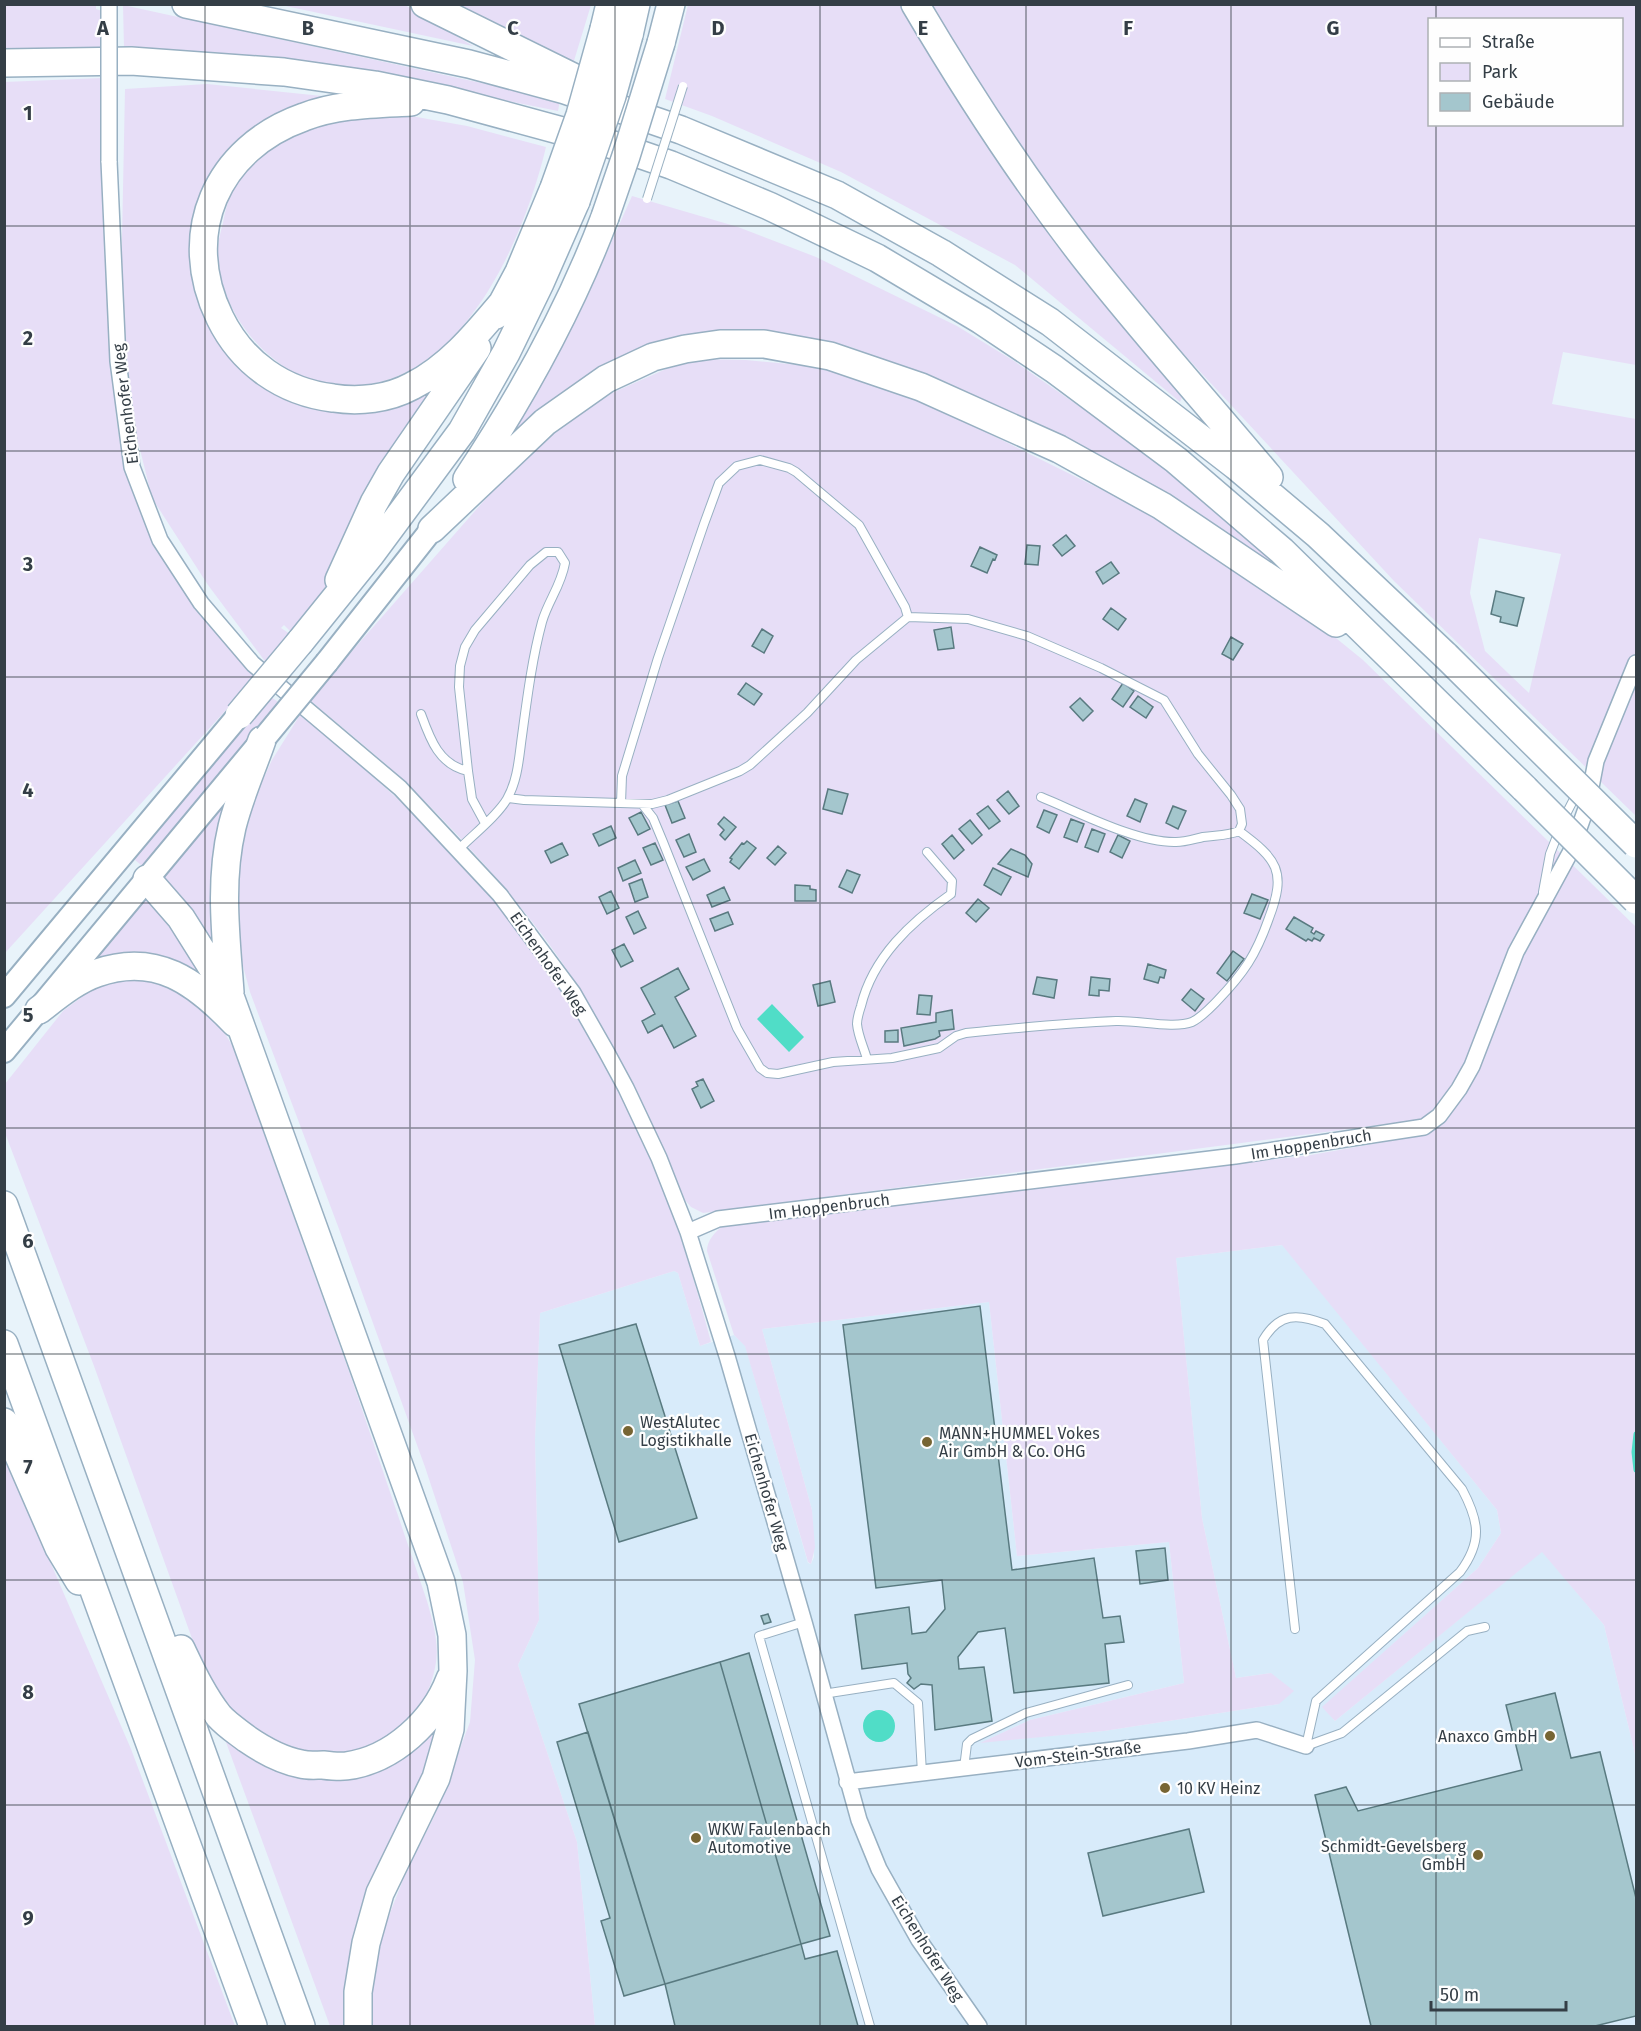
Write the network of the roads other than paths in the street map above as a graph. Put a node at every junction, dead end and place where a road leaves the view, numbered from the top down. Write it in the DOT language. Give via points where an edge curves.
graph roads {
  1 [pos="109,4"];
  2 [pos="186,4"];
  3 [pos="425,4"];
  4 [pos="636,4"];
  5 [pos="671,4"];
  6 [pos="915,4"];
  7 [pos="614,23"];
  8 [pos="4,63"];
  9 [pos="683,86"];
  10 [pos="448,100"];
  11 [pos="673,127"];
  12 [pos="565,194"];
  13 [pos="647,199"];
  14 [pos="505,300"];
  15 [pos="432,529"];
  16 [pos="1318,536"];
  17 [pos="327,609"];
  18 [pos="908,617"];
  19 [pos="1636,663"];
  20 [pos="1420,685"];
  21 [pos="421,714"];
  22 [pos="239,715"];
  23 [pos="264,738"];
  24 [pos="468,771"];
  25 [pos="1041,797"];
  26 [pos="508,798"];
  27 [pos="621,803"];
  28 [pos="642,804"];
  29 [pos="485,823"];
  30 [pos="1239,831"];
  31 [pos="1636,844"];
  32 [pos="459,849"];
  33 [pos="927,852"];
  34 [pos="114,865"];
  35 [pos="147,879"];
  36 [pos="1636,900"];
  37 [pos="4,996"];
  38 [pos="230,996"];
  39 [pos="39,1010"];
  40 [pos="242,1031"];
  41 [pos="4,1051"];
  42 [pos="867,1059"];
  43 [pos="4,1205"];
  44 [pos="688,1232"];
  45 [pos="4,1344"];
  46 [pos="4,1422"];
  47 [pos="120,1523"];
  48 [pos="804,1622"];
  49 [pos="1485,1627"];
  50 [pos="1295,1629"];
  51 [pos="113,1638"];
  52 [pos="453,1671"];
  53 [pos="1128,1685"];
  54 [pos="823,1694"];
  55 [pos="1306,1746"];
  56 [pos="964,1768"];
  57 [pos="922,1773"];
  58 [pos="847,1782"];
  59 [pos="253,2026"];
  60 [pos="301,2026"];
  61 [pos="357,2026"];
  62 [pos="870,2026"];
  63 [pos="979,2026"];
  1 -- 32 [label="street, Eichenhofer Weg, bridge" via="109,161 118,361 132,467 160,540 201,603 253,664 400,788"];
  2 -- 11 [label="highway" via="469,64 565,90"];
  3 -- 11 [label="highway"];
  4 -- 7 [label="highway"];
  5 -- 15 [label="highway, bridge" via="627,156 570,299 522,394"];
  6 -- 16 [label="highway" via="967,92 1085,258"];
  7 -- 12 [label="highway, bridge" via="580,115"];
  8 -- 10 [label="highway" via="131,61 284,72"];
  9 -- 13 [label="lane, bridge"];
  10 -- 14 [label="highway" via="336,107 284,125 248,148 224,176 207,212 202,252 209,290 235,344 261,371 299,390 345,400 393,394 433,374 474,337"];
  10 -- 20 [label="highway" via="555,128 671,165 770,206 877,258 981,320 1176,460 1282,551"];
  11 -- 16 [label="highway" via="837,195 996,286 1050,322 1236,466"];
  12 -- 14 [label="highway"];
  12 -- 17 [label="highway" via="535,293 462,431"];
  14 -- 17 [label="highway" via="374,503"];
  15 -- 20 [label="highway" via="545,422 606,379 653,357 685,349 764,344 830,356 921,387 1059,449 1162,506 1316,607"];
  15 -- 23 [label="main road, bridge"];
  16 -- 31 [label="highway, bridge"];
  17 -- 22 [label="highway, bridge"];
  18 -- 27 [label="lane" via="859,525 789,468 760,460 737,466 720,483 683,583 622,776"];
  18 -- 28 [label="lane" via="856,660 807,713 750,765 668,800"];
  18 -- 30 [label="lane" via="969,619 1028,636 1164,700 1198,754 1232,795 1240,809"];
  19 -- 44 [label="street, Im Hoppenbruch" via="1596,761 1588,803 1571,851 1516,952 1472,1066 1439,1116 1424,1127 1234,1156 718,1220"];
  20 -- 36 [label="highway, bridge"];
  21 -- 24 [label="lane" via="439,754 458,769"];
  22 -- 34 [label="main road"];
  23 -- 35 [label="main road"];
  23 -- 38 [label="highway" via="235,814 225,866"];
  24 -- 26 [label="lane" via="459,687 465,647 530,565 546,552 558,552 565,563 562,579 542,621 517,772"];
  24 -- 29 [label="lane" via="472,799"];
  25 -- 30 [label="lane" via="1156,841 1179,842"];
  26 -- 27 [label="lane"];
  26 -- 29 [label="lane"];
  27 -- 28 [label="lane"];
  28 -- 42 [label="lane" via="653,818 737,1028 760,1068 778,1074"];
  29 -- 32 [label="lane"];
  30 -- 42 [label="lane" via="1269,856 1278,871 1278,886 1251,960 1201,1017 1179,1025 1116,1021 966,1033 939,1048"];
  32 -- 44 [label="street, Eichenhofer Weg" via="500,895 573,993 626,1088"];
  33 -- 42 [label="lane" via="952,881 951,894 895,942 874,972 857,1023"];
  34 -- 35 [label="main road"];
  34 -- 37 [label="main road"];
  35 -- 38 [label="highway" via="181,918"];
  35 -- 39 [label="main road"];
  38 -- 40 [label="highway"];
  39 -- 40 [label="highway" via="96,973 128,966 158,968 212,999"];
  39 -- 41 [label="main road"];
  40 -- 52 [label="highway" via="441,1582 452,1635"];
  43 -- 47 [label="highway"];
  44 -- 48 [label="street, Eichenhofer Weg"];
  45 -- 51 [label="highway"];
  46 -- 51 [label="highway" via="59,1548"];
  47 -- 52 [label="highway" via="195,1679 219,1716 265,1752 301,1765 345,1766 376,1756 404,1740 429,1716"];
  47 -- 60 [label="highway"];
  48 -- 54 [label="street, Eichenhofer Weg"];
  48 -- 62 [label="lane" via="759,1636"];
  49 -- 55 [label="lane" via="1467,1632 1342,1733"];
  50 -- 55 [label="lane" via="1263,1340 1271,1326 1287,1318 1306,1317 1324,1324 1462,1489 1474,1511 1477,1527 1470,1559 1460,1572 1316,1701"];
  51 -- 59 [label="highway"];
  52 -- 61 [label="highway" via="450,1729 436,1778 380,1893 366,1943"];
  53 -- 56 [label="lane" via="1026,1713 972,1739 967,1744"];
  54 -- 57 [label="lane" via="894,1683 918,1703"];
  54 -- 58 [label="street, Eichenhofer Weg"];
  55 -- 56 [label="street, Vom-Stein-Straße" via="1257,1730"];
  56 -- 57 [label="street, Vom-Stein-Straße"];
  57 -- 58 [label="street, Vom-Stein-Straße"];
  58 -- 63 [label="street, Eichenhofer Weg" via="879,1869 919,1940"];
}
